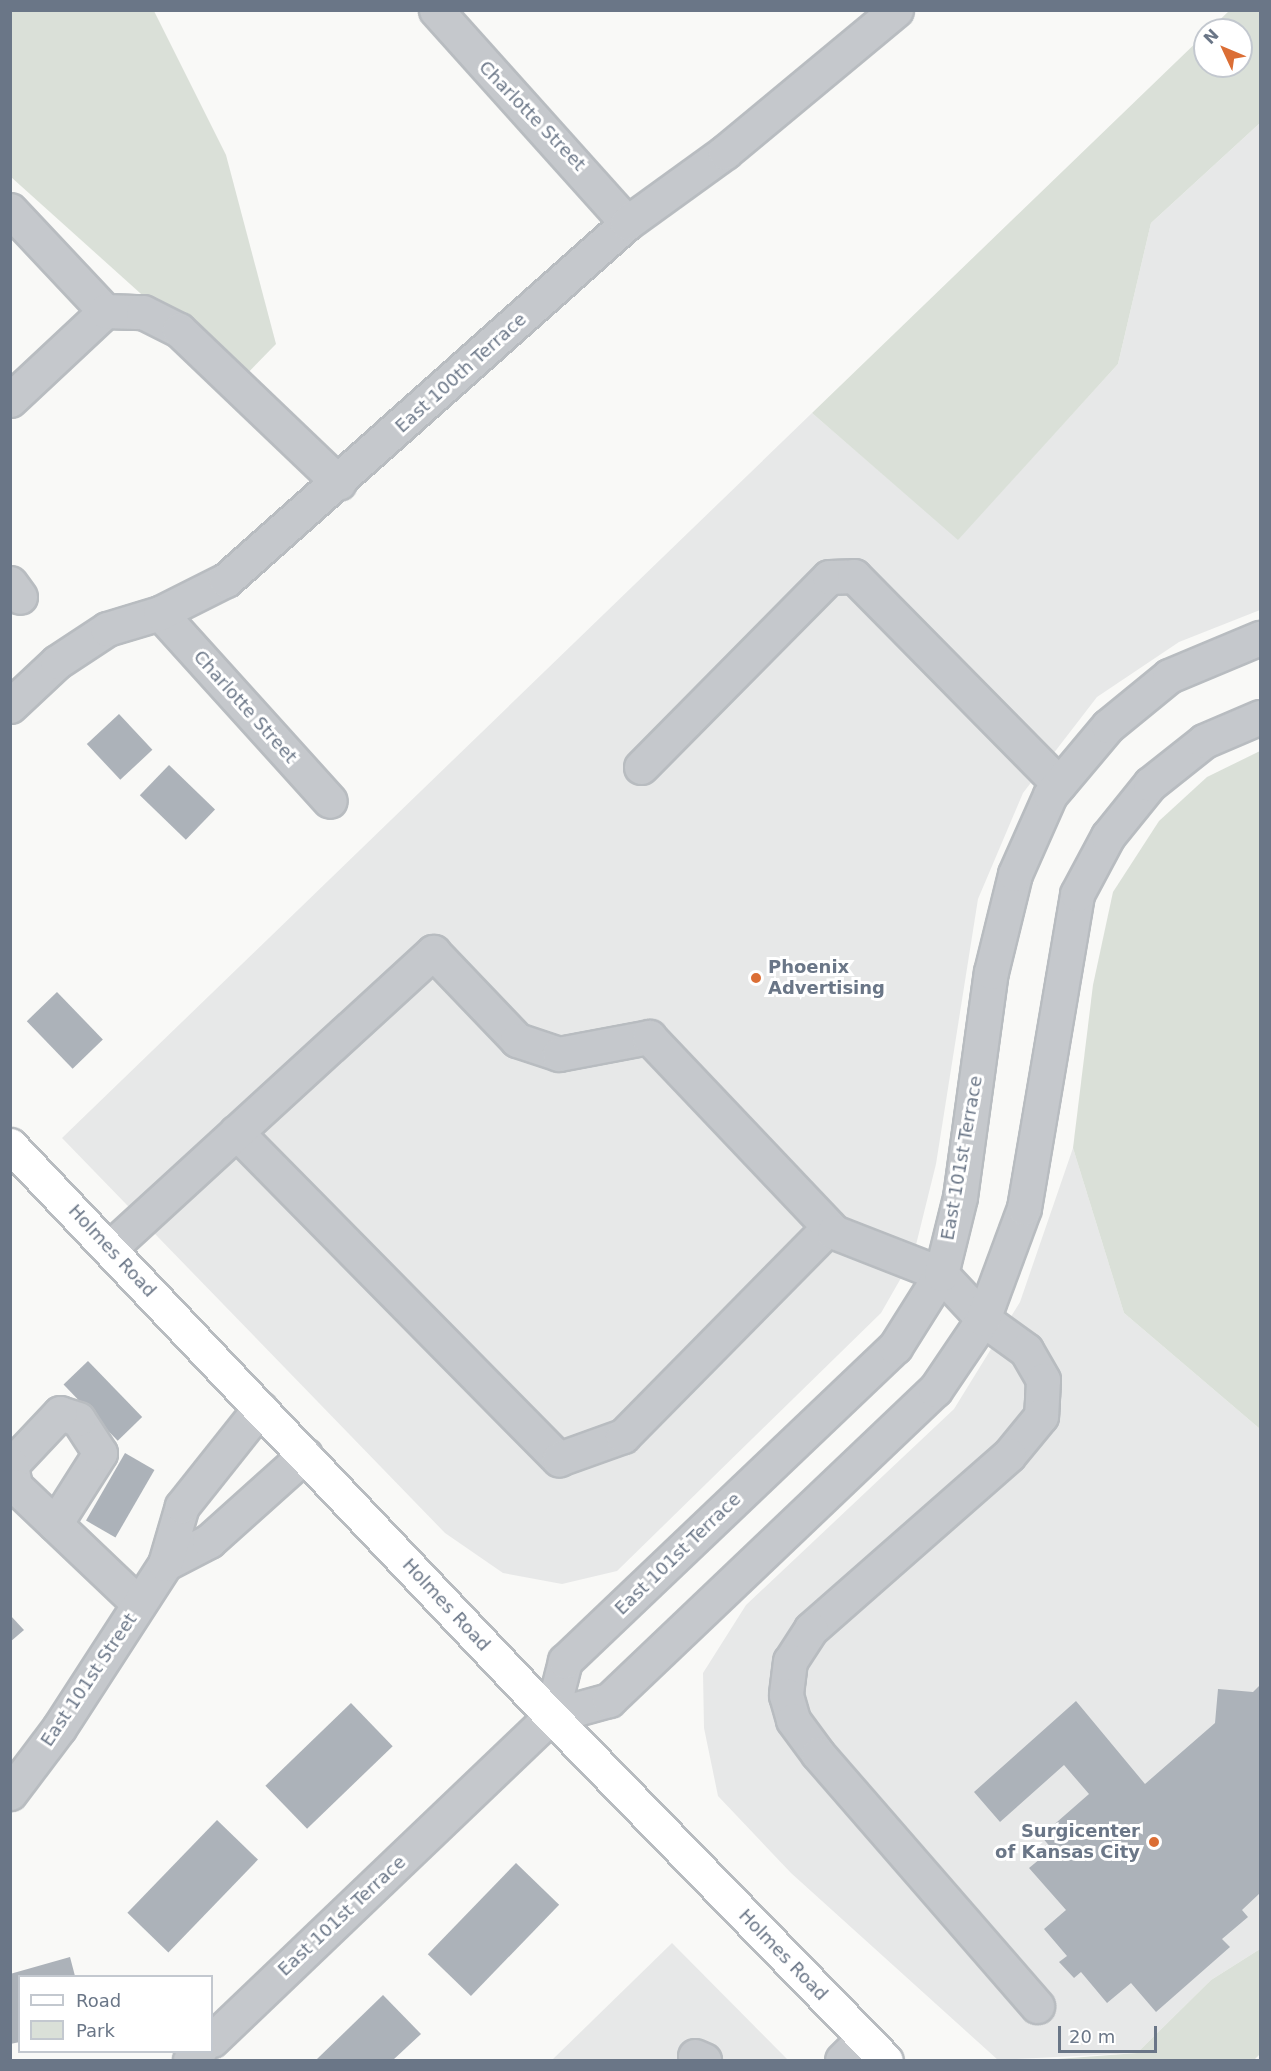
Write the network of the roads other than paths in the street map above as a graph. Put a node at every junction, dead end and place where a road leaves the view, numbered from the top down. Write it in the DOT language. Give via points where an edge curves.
graph roads {
  1 [pos="436,10"];
  2 [pos="896,10"];
  3 [pos="10,210"];
  4 [pos="627,223"];
  5 [pos="105,311"];
  6 [pos="10,400"];
  7 [pos="339,483"];
  8 [pos="160,613"];
  9 [pos="1260,638"];
  10 [pos="10,706"];
  11 [pos="1260,717"];
  12 [pos="641,767"];
  13 [pos="1059,784"];
  14 [pos="330,801"];
  15 [pos="236,1132"];
  16 [pos="10,1144"];
  17 [pos="828,1227"];
  18 [pos="109,1249"];
  19 [pos="941,1274"];
  20 [pos="983,1319"];
  21 [pos="260,1408"];
  22 [pos="305,1455"];
  23 [pos="55,1524"];
  24 [pos="165,1564"];
  25 [pos="139,1604"];
  26 [pos="550,1716"];
  27 [pos="10,1793"];
  28 [pos="1037,2006"];
  29 [pos="213,2039"];
  30 [pos="864,2053"];
  1 -- 4 [label="street, Charlotte Street"];
  2 -- 4 [label="street, East 100th Terrace" via="725,152"];
  3 -- 5 [label="street"];
  4 -- 7 [label="street, East 100th Terrace"];
  5 -- 6 [label="street"];
  5 -- 7 [label="street" via="143,312 179,330"];
  7 -- 8 [label="street, East 100th Terrace" via="226,580"];
  8 -- 10 [label="street, East 100th Terrace" via="107,629 57,662"];
  8 -- 14 [label="street, Charlotte Street"];
  9 -- 13 [label="street, East 101st Terrace" via="1169,676 1108,726"];
  11 -- 20 [label="street, East 101st Terrace" via="1204,741 1150,784 1108,836 1077,894 1024,1208"];
  12 -- 13 [label="street" via="829,576 854,576"];
  13 -- 19 [label="street, East 101st Terrace" via="1015,874 991,972 960,1197"];
  15 -- 17 [label="street" via="433,952 517,1040 559,1054 649,1037"];
  15 -- 17 [label="street" via="559,1459 623,1436"];
  15 -- 18 [label="street"];
  16 -- 18 [label="main road, Holmes Road"];
  17 -- 19 [label="street"];
  18 -- 21 [label="main road, Holmes Road"];
  19 -- 20 [label="street"];
  19 -- 26 [label="street, East 101st Terrace" via="895,1347 565,1661"];
  20 -- 26 [label="street, East 101st Terrace" via="935,1390 609,1700"];
  20 -- 28 [label="street" via="1026,1350 1038,1370 1043,1380 1041,1416 1009,1455 811,1629 790,1661 786,1695 793,1720 818,1754"];
  21 -- 22 [label="main road, Holmes Road"];
  21 -- 24 [label="street, East 101st Street" via="182,1506"];
  22 -- 24 [label="street, East 101st Street" via="209,1541"];
  22 -- 26 [label="main road, Holmes Road"];
  23 -- 25 [label="street"];
  24 -- 25 [label="street, East 101st Street"];
  25 -- 27 [label="street, East 101st Street"];
  26 -- 29 [label="street, East 101st Terrace"];
  26 -- 30 [label="main road, Holmes Road"];
}
